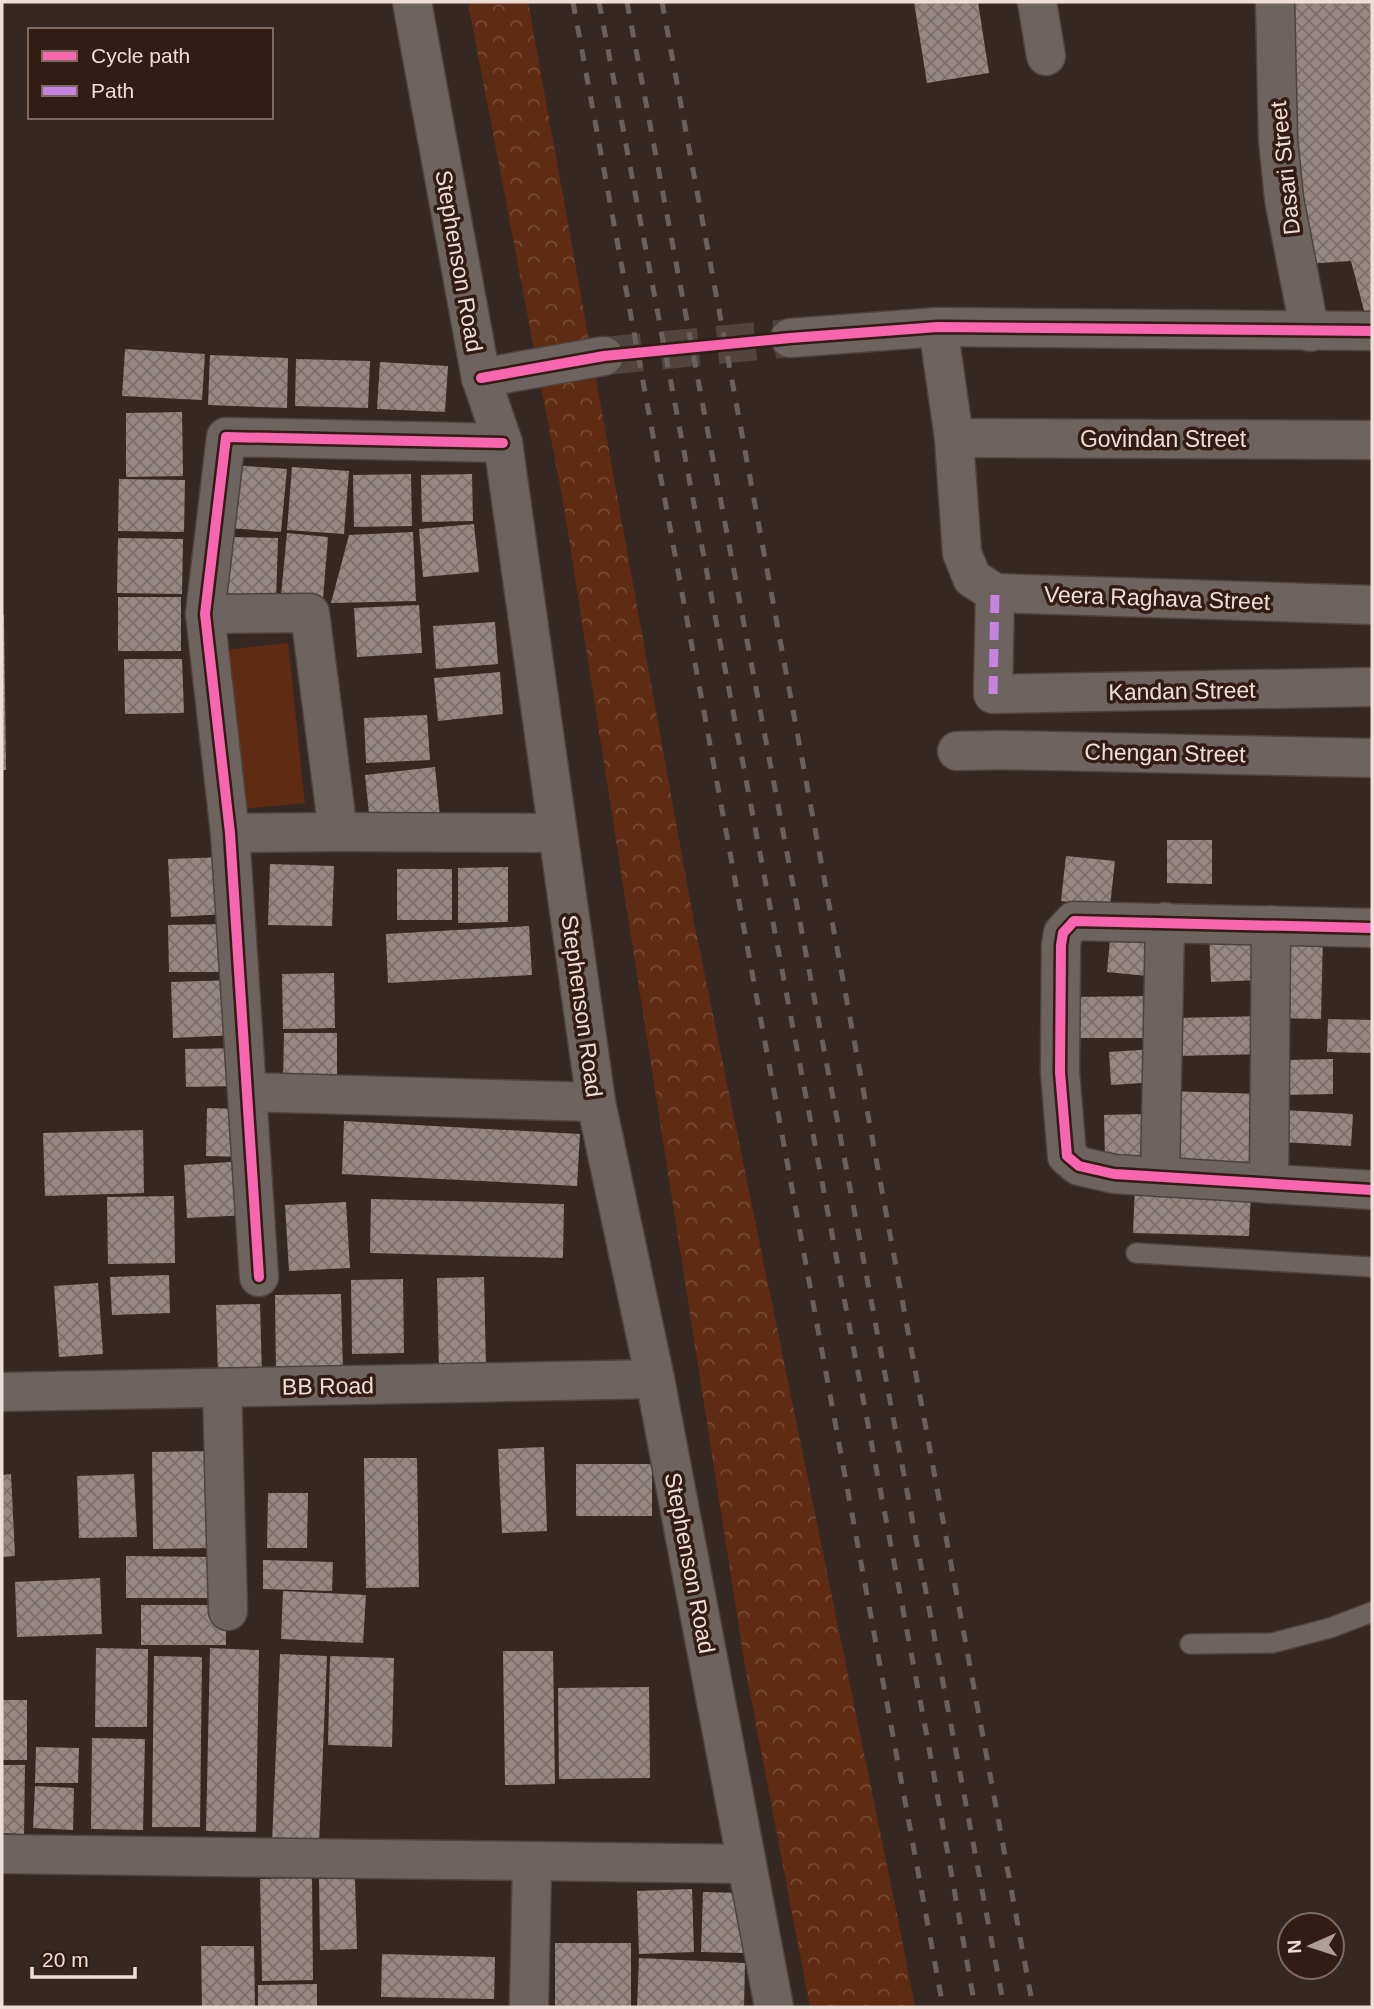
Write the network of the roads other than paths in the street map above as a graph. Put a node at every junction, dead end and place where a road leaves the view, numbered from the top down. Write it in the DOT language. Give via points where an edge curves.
graph roads {
  1 [pos="412,2"];
  2 [pos="1037,2"];
  3 [pos="1275,2"];
  4 [pos="1046,57"];
  5 [pos="938,327"];
  6 [pos="1372,331"];
  7 [pos="1310,332"];
  8 [pos="790,338"];
  9 [pos="604,356"];
  10 [pos="481,378"];
  11 [pos="954,438"];
  12 [pos="1372,440"];
  13 [pos="503,443"];
  14 [pos="995,593"];
  15 [pos="1372,605"];
  16 [pos="205,614"];
  17 [pos="1372,687"];
  18 [pos="957,751"];
  19 [pos="1372,758"];
  20 [pos="338,832"];
  21 [pos="230,833"];
  22 [pos="558,834"];
  23 [pos="1165,922"];
  24 [pos="1270,925"];
  25 [pos="1372,928"];
  26 [pos="248,1092"];
  27 [pos="596,1102"];
  28 [pos="1160,1177"];
  29 [pos="1269,1184"];
  30 [pos="1372,1190"];
  31 [pos="1136,1253"];
  32 [pos="1372,1267"];
  33 [pos="259,1277"];
  34 [pos="655,1379"];
  35 [pos="222,1388"];
  36 [pos="2,1392"];
  37 [pos="228,1611"];
  38 [pos="1372,1612"];
  39 [pos="1189,1644"];
  40 [pos="2,1854"];
  41 [pos="533,1863"];
  42 [pos="747,1864"];
  43 [pos="529,2007"];
  44 [pos="774,2007"];
  1 -- 10 [label="street, Stephenson Road"];
  2 -- 4 [label="street"];
  3 -- 7 [label="street, Dasari Street" via="1284,199"];
  5 -- 7 [label="street"];
  5 -- 8 [label="street"];
  5 -- 11 [label="street"];
  6 -- 7 [label="street"];
  9 -- 10 [label="street"];
  10 -- 13 [label="street, Stephenson Road"];
  11 -- 12 [label="street, Govindan Street"];
  11 -- 14 [label="street" via="962,553 972,578"];
  13 -- 16 [label="street" via="226,437"];
  13 -- 22 [label="street, Stephenson Road"];
  14 -- 15 [label="street, Veera Raghava Street"];
  14 -- 17 [label="street, Kandan Street" via="993,694"];
  16 -- 20 [label="street" via="310,613"];
  16 -- 21 [label="street"];
  18 -- 19 [label="street, Chengan Street"];
  20 -- 21 [label="street"];
  20 -- 22 [label="street"];
  21 -- 26 [label="street"];
  22 -- 27 [label="street, Stephenson Road"];
  23 -- 24 [label="street"];
  23 -- 28 [label="street"];
  23 -- 28 [label="street" via="1073,921 1060,945 1060,1072 1067,1156 1079,1166 1114,1174"];
  24 -- 25 [label="street"];
  24 -- 29 [label="street"];
  26 -- 27 [label="street"];
  26 -- 33 [label="street"];
  27 -- 34 [label="street, Stephenson Road"];
  28 -- 29 [label="street"];
  29 -- 30 [label="street"];
  31 -- 32 [label="lane"];
  34 -- 35 [label="street, BB Road"];
  34 -- 42 [label="street, Stephenson Road"];
  35 -- 36 [label="street, BB Road"];
  35 -- 37 [label="street"];
  38 -- 39 [label="lane" via="1272,1643"];
  40 -- 41 [label="street"];
  41 -- 42 [label="street"];
  41 -- 43 [label="street"];
  42 -- 44 [label="street, Stephenson Road"];
}
